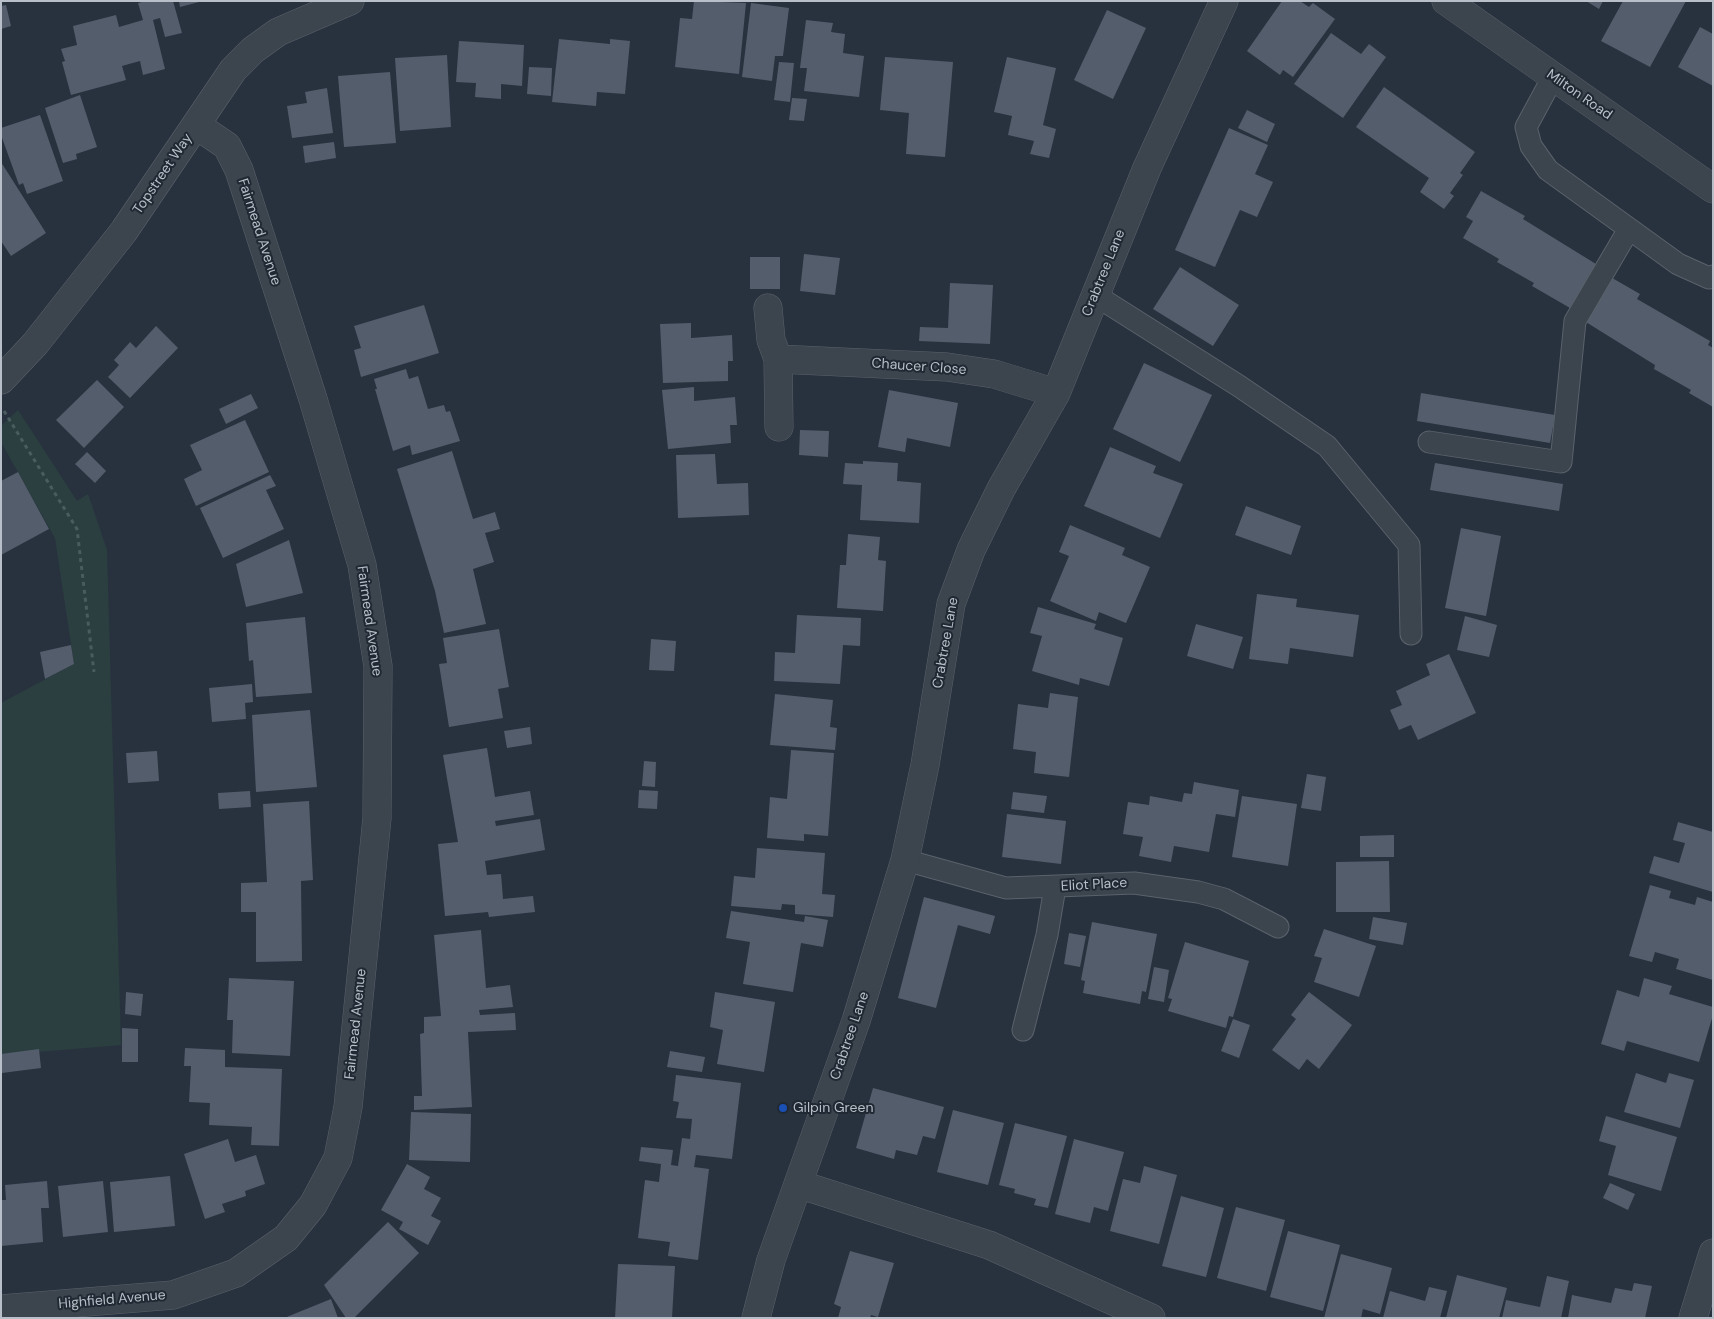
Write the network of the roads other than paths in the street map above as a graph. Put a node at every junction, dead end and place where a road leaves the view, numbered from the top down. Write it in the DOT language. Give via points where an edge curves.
graph roads {
  1 [pos="350,1"];
  2 [pos="1224,1"];
  3 [pos="1446,1"];
  4 [pos="1552,77"];
  5 [pos="196,125"];
  6 [pos="1713,189"];
  7 [pos="1629,229"];
  8 [pos="1713,276"];
  9 [pos="1095,295"];
  10 [pos="768,308"];
  11 [pos="778,358"];
  12 [pos="1,380"];
  13 [pos="1056,392"];
  14 [pos="779,427"];
  15 [pos="1429,442"];
  16 [pos="1411,634"];
  17 [pos="906,860"];
  18 [pos="1055,887"];
  19 [pos="1278,927"];
  20 [pos="1023,1030"];
  21 [pos="798,1184"];
  22 [pos="313,1205"];
  23 [pos="1713,1253"];
  24 [pos="1,1309"];
  25 [pos="756,1318"];
  26 [pos="1151,1318"];
  27 [pos="1693,1318"];
  1 -- 5 [label="street, Topstreet Way" via="278,32 253,50 233,70"];
  2 -- 9 [label="street, Crabtree Lane" via="1146,168"];
  3 -- 4 [label="street, Milton Road"];
  4 -- 6 [label="street, Milton Road"];
  4 -- 7 [label="lane" via="1526,127 1531,146 1548,170"];
  5 -- 12 [label="street, Topstreet Way" via="124,231 35,344"];
  5 -- 22 [label="street, Fairmead Avenue" via="227,146 239,170 313,399 362,565 378,666 378,818 348,1107 338,1158"];
  7 -- 8 [label="lane" via="1678,264 1709,278"];
  7 -- 15 [label="lane" via="1575,320 1561,462"];
  9 -- 13 [label="street, Crabtree Lane"];
  9 -- 16 [label="lane" via="1327,446 1408,545"];
  10 -- 11 [label="street" via="771,340"];
  11 -- 13 [label="street, Chaucer Close" via="947,367 994,374"];
  11 -- 14 [label="street"];
  13 -- 17 [label="street, Crabtree Lane" via="970,550 951,604"];
  17 -- 18 [label="lane, Eliot Place" via="1006,888"];
  17 -- 21 [label="street, Crabtree Lane" via="856,1021"];
  18 -- 19 [label="lane, Eliot Place" via="1134,883 1198,892 1224,899"];
  18 -- 20 [label="lane" via="1047,935"];
  21 -- 25 [label="street, Crabtree Lane" via="771,1260"];
  21 -- 26 [label="street" via="989,1244"];
  22 -- 24 [label="street, Highfield Avenue" via="286,1238 236,1273 173,1295"];
  23 -- 27 [label="street"];
}
